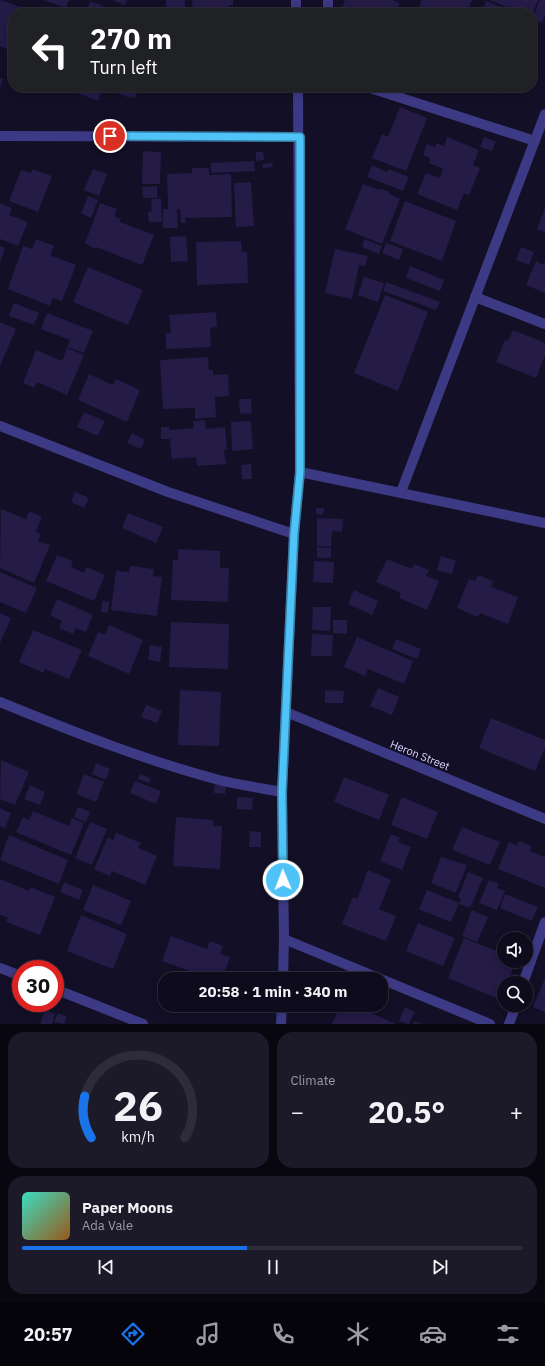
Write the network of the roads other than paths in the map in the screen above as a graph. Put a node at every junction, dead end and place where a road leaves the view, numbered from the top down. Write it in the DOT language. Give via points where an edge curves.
graph roads {
  1 [pos="298,92"];
  2 [pos="383,92"];
  3 [pos="545,114"];
  4 [pos="0,136"];
  5 [pos="300,137"];
  6 [pos="535,141"];
  7 [pos="475,298"];
  8 [pos="545,324"];
  9 [pos="0,426"];
  10 [pos="300,472"];
  11 [pos="401,492"];
  12 [pos="545,523"];
  13 [pos="294,534"];
  14 [pos="0,702"];
  15 [pos="286,712"];
  16 [pos="282,792"];
  17 [pos="545,819"];
  18 [pos="545,922"];
  19 [pos="284,939"];
  20 [pos="0,968"];
  21 [pos="283,972"];
  22 [pos="12,973"];
  23 [pos="526,976"];
  24 [pos="64,993"];
  25 [pos="282,1012"];
  26 [pos="513,1012"];
  27 [pos="143,1024"];
  28 [pos="281,1024"];
  29 [pos="490,1024"];
  30 [pos="509,1024"];
  1 -- 5 [label="street"];
  2 -- 6 [label="street"];
  3 -- 6 [label="street"];
  4 -- 5 [label="street"];
  5 -- 10 [label="street"];
  6 -- 7 [label="street"];
  7 -- 8 [label="street"];
  7 -- 11 [label="street"];
  9 -- 13 [label="street" via="168,492"];
  10 -- 11 [label="street"];
  10 -- 13 [label="street"];
  11 -- 12 [label="street"];
  13 -- 15 [label="street"];
  14 -- 16 [label="street" via="67,730 158,761 219,780"];
  15 -- 16 [label="street"];
  15 -- 17 [label="street, Heron Street"];
  16 -- 19 [label="street"];
  18 -- 23 [label="street"];
  19 -- 21 [label="street"];
  19 -- 29 [label="street"];
  20 -- 22 [label="street"];
  24 -- 27 [label="street"];
  25 -- 28 [label="street"];
  26 -- 30 [label="street"];
}
